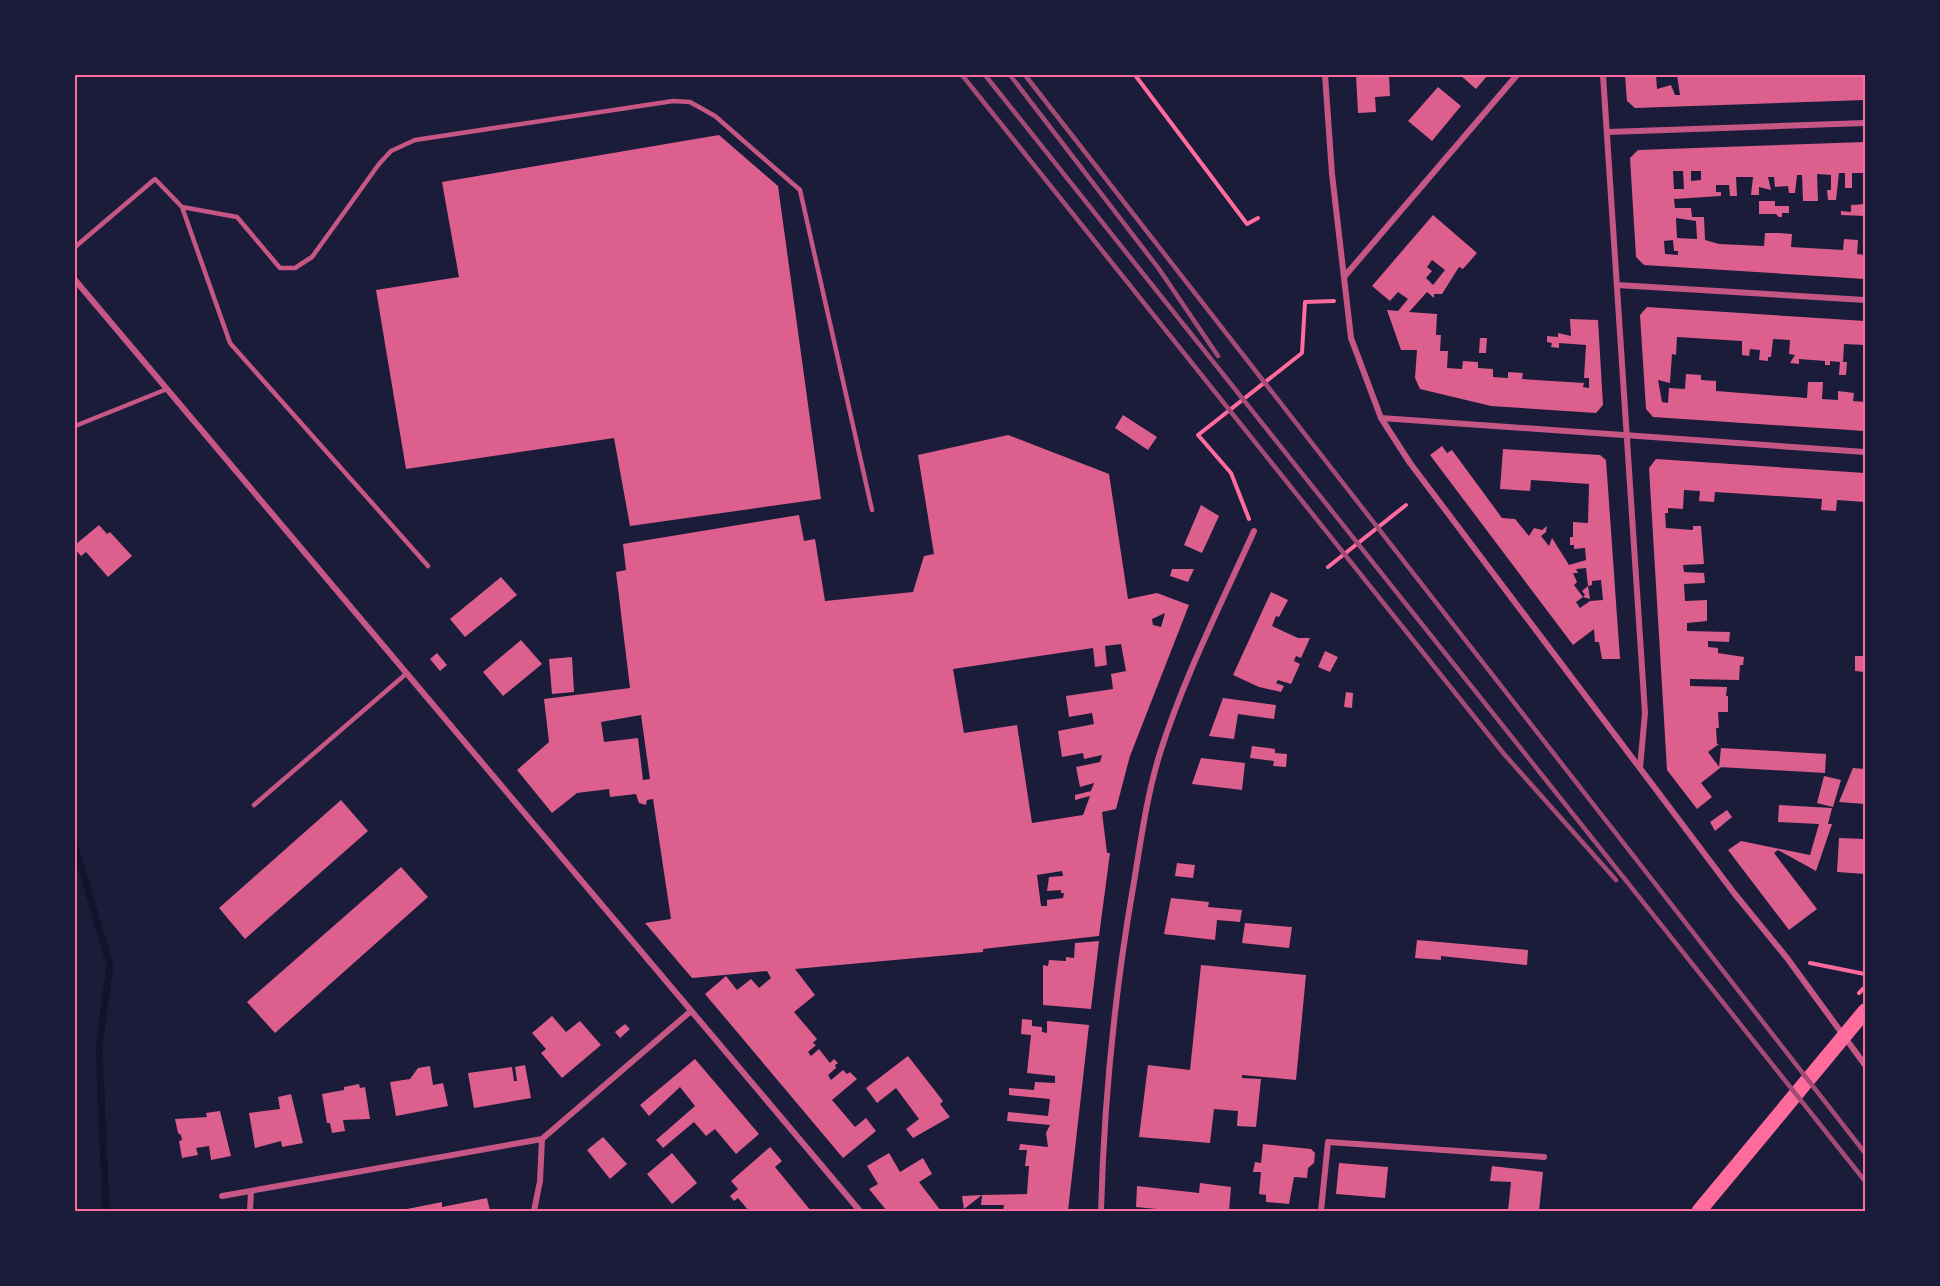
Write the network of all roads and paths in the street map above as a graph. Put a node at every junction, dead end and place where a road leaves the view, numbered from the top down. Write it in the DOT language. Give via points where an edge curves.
graph roads {
  1 [pos="1135,75"];
  2 [pos="1325,75"];
  3 [pos="1517,75"];
  4 [pos="1603,75"];
  5 [pos="1865,123"];
  6 [pos="1608,132"];
  7 [pos="182,207"];
  8 [pos="1258,218"];
  9 [pos="75,247"];
  10 [pos="1344,278"];
  11 [pos="75,280"];
  12 [pos="1617,285"];
  13 [pos="1865,300"];
  14 [pos="1345,301"];
  15 [pos="167,389"];
  16 [pos="1381,418"];
  17 [pos="75,426"];
  18 [pos="1625,435"];
  19 [pos="1865,452"];
  20 [pos="1406,505"];
  21 [pos="872,510"];
  22 [pos="1254,531"];
  23 [pos="428,566"];
  24 [pos="1328,567"];
  25 [pos="407,673"];
  26 [pos="1640,768"];
  27 [pos="254,805"];
  28 [pos="1817,965"];
  29 [pos="1865,974"];
  30 [pos="691,1011"];
  31 [pos="1865,1011"];
  32 [pos="1865,1065"];
  33 [pos="542,1139"];
  34 [pos="1544,1156"];
  35 [pos="251,1191"];
  36 [pos="222,1196"];
  37 [pos="250,1211"];
  38 [pos="534,1211"];
  39 [pos="860,1211"];
  40 [pos="1101,1211"];
  41 [pos="1321,1211"];
  42 [pos="1699,1211"];
  1 -- 8 [label="path" via="1247,224"];
  2 -- 10 [label="street"];
  3 -- 10 [label="street"];
  4 -- 6 [label="street"];
  5 -- 6 [label="street"];
  6 -- 12 [label="street"];
  7 -- 9 [label="lane" via="155,178"];
  7 -- 21 [label="lane" via="237,217 280,268 296,268 312,258 391,151 414,140 673,101 690,102 715,116 800,190"];
  7 -- 23 [label="lane" via="230,343"];
  10 -- 14 [label="street"];
  11 -- 15 [label="street"];
  12 -- 13 [label="street"];
  12 -- 18 [label="street"];
  14 -- 16 [label="street" via="1351,339"];
  14 -- 22 [label="path" via="1305,302 1302,353 1198,435 1231,473"];
  15 -- 17 [label="lane"];
  15 -- 25 [label="street"];
  16 -- 18 [label="street"];
  16 -- 26 [label="street" via="1410,463"];
  18 -- 19 [label="street"];
  18 -- 26 [label="street" via="1645,713"];
  20 -- 24 [label="path"];
  22 -- 40 [label="street" via="1178,702 1152,783 1113,1031"];
  25 -- 27 [label="lane"];
  25 -- 30 [label="street"];
  26 -- 32 [label="street" via="1788,958"];
  28 -- 29 [label="path"];
  30 -- 33 [label="street"];
  30 -- 39 [label="street"];
  31 -- 42 [label="main road"];
  33 -- 35 [label="street"];
  33 -- 38 [label="street"];
  34 -- 41 [label="street" via="1328,1142"];
  35 -- 36 [label="street"];
  35 -- 37 [label="street"];
}
